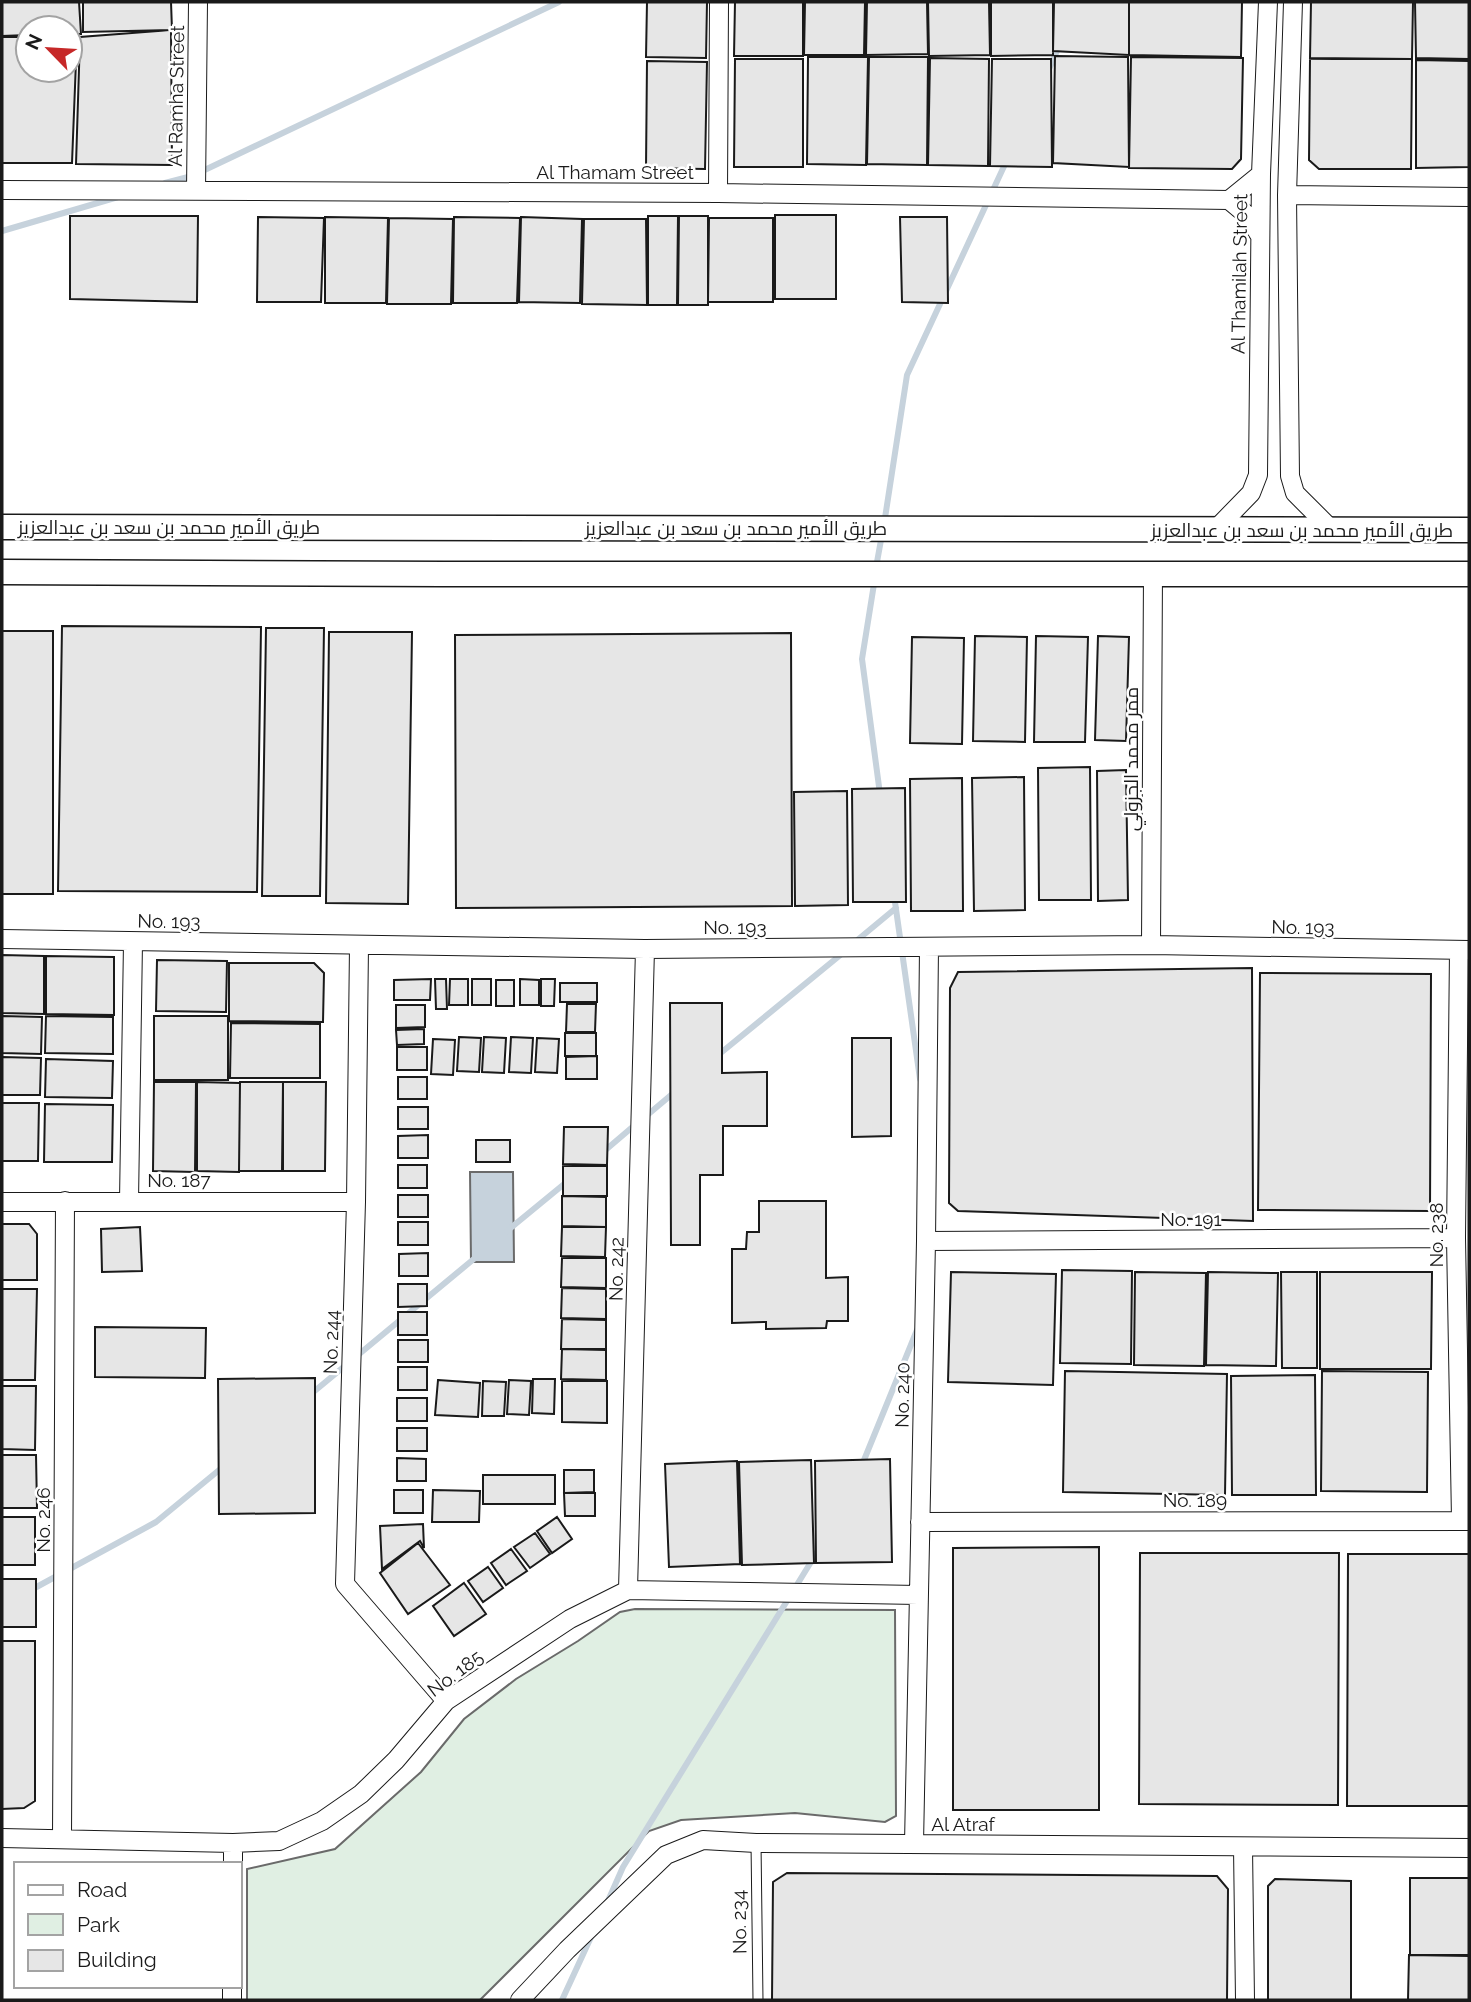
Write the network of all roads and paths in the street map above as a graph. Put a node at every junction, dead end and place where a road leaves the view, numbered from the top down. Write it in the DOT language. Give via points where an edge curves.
graph roads {
  1 [pos="198,2"];
  2 [pos="719,2"];
  3 [pos="1268,2"];
  4 [pos="1293,2"];
  5 [pos="1261,174"];
  6 [pos="2,190"];
  7 [pos="196,191"];
  8 [pos="718,193"];
  9 [pos="1287,195"];
  10 [pos="1469,197"];
  11 [pos="1229,200"];
  12 [pos="1260,236"];
  13 [pos="2,527"];
  14 [pos="1332,530"];
  15 [pos="1469,530"];
  16 [pos="1214,531"];
  17 [pos="2,572"];
  18 [pos="1153,572"];
  19 [pos="1469,574"];
  20 [pos="2,939"];
  21 [pos="133,942"];
  22 [pos="1151,945"];
  23 [pos="359,946"];
  24 [pos="929,947"];
  25 [pos="645,949"];
  26 [pos="1464,950"];
  27 [pos="65,1201"];
  28 [pos="129,1201"];
  29 [pos="2,1202"];
  30 [pos="356,1202"];
  31 [pos="1456,1238"];
  32 [pos="926,1241"];
  33 [pos="1465,1520"];
  34 [pos="920,1522"];
  35 [pos="628,1590"];
  36 [pos="918,1595"];
  37 [pos="446,1702"];
  38 [pos="2,1838"];
  39 [pos="62,1839"];
  40 [pos="233,1843"];
  41 [pos="756,1843"];
  42 [pos="914,1844"];
  43 [pos="1243,1847"];
  44 [pos="1469,1848"];
  45 [pos="233,1862"];
  46 [pos="520,2000"];
  47 [pos="758,2000"];
  48 [pos="1245,2000"];
  1 -- 7 [label="street, Al Ramha Street"];
  2 -- 8 [label="street"];
  3 -- 5 [label="street, Al Thamilah Street"];
  4 -- 9 [label="street"];
  5 -- 11 [label="street"];
  5 -- 12 [label="street, Al Thamilah Street"];
  6 -- 7 [label="street, Al Thamam Street"];
  7 -- 8 [label="street, Al Thamam Street"];
  8 -- 11 [label="street, Al Thamam Street"];
  9 -- 10 [label="street"];
  9 -- 14 [label="street" via="1290,476 1295,494"];
  11 -- 12 [label="street" via="1247,215"];
  12 -- 16 [label="street, Al Thamilah Street" via="1258,475 1251,493"];
  13 -- 16 [label="main road, طريق الأمير محمد بن سعد بن عبدالعزيز"];
  14 -- 15 [label="main road, طريق الأمير محمد بن سعد بن عبدالعزيز"];
  14 -- 16 [label="main road, طريق الأمير محمد بن سعد بن عبدالعزيز"];
  17 -- 18 [label="main road"];
  18 -- 19 [label="main road"];
  18 -- 22 [label="street, ممر محمد الجزولي"];
  20 -- 21 [label="street, No. 193"];
  21 -- 23 [label="street, No. 193"];
  21 -- 28 [label="street"];
  22 -- 24 [label="street, No. 193"];
  22 -- 26 [label="street, No. 193"];
  23 -- 25 [label="street, No. 193"];
  23 -- 30 [label="street, No. 244"];
  24 -- 25 [label="street, No. 193"];
  24 -- 32 [label="street, No. 240"];
  25 -- 35 [label="street, No. 242"];
  26 -- 31 [label="street, No. 238"];
  27 -- 28 [label="street, No. 187"];
  27 -- 29 [label="street, No. 187"];
  27 -- 39 [label="street, No. 246"];
  28 -- 30 [label="street, No. 187"];
  30 -- 37 [label="street, No. 244" via="345,1584"];
  31 -- 32 [label="street, No. 191"];
  31 -- 33 [label="street, No. 238"];
  32 -- 34 [label="street, No. 240"];
  33 -- 34 [label="street, No. 189"];
  34 -- 36 [label="street, No. 240"];
  35 -- 36 [label="street, No. 185"];
  35 -- 37 [label="street, No. 185" via="570,1619"];
  36 -- 42 [label="street, No. 240"];
  37 -- 40 [label="street, No. 185" via="361,1794 322,1821 279,1841"];
  38 -- 39 [label="street, No. 185"];
  39 -- 40 [label="street, No. 185"];
  40 -- 45 [label="street"];
  41 -- 42 [label="street, Al Atraf"];
  41 -- 46 [label="street, Al Atraf" via="704,1840 666,1855"];
  41 -- 47 [label="lane, No. 234"];
  42 -- 43 [label="street, Al Atraf"];
  43 -- 44 [label="street, Al Atraf"];
  43 -- 48 [label="street"];
}
